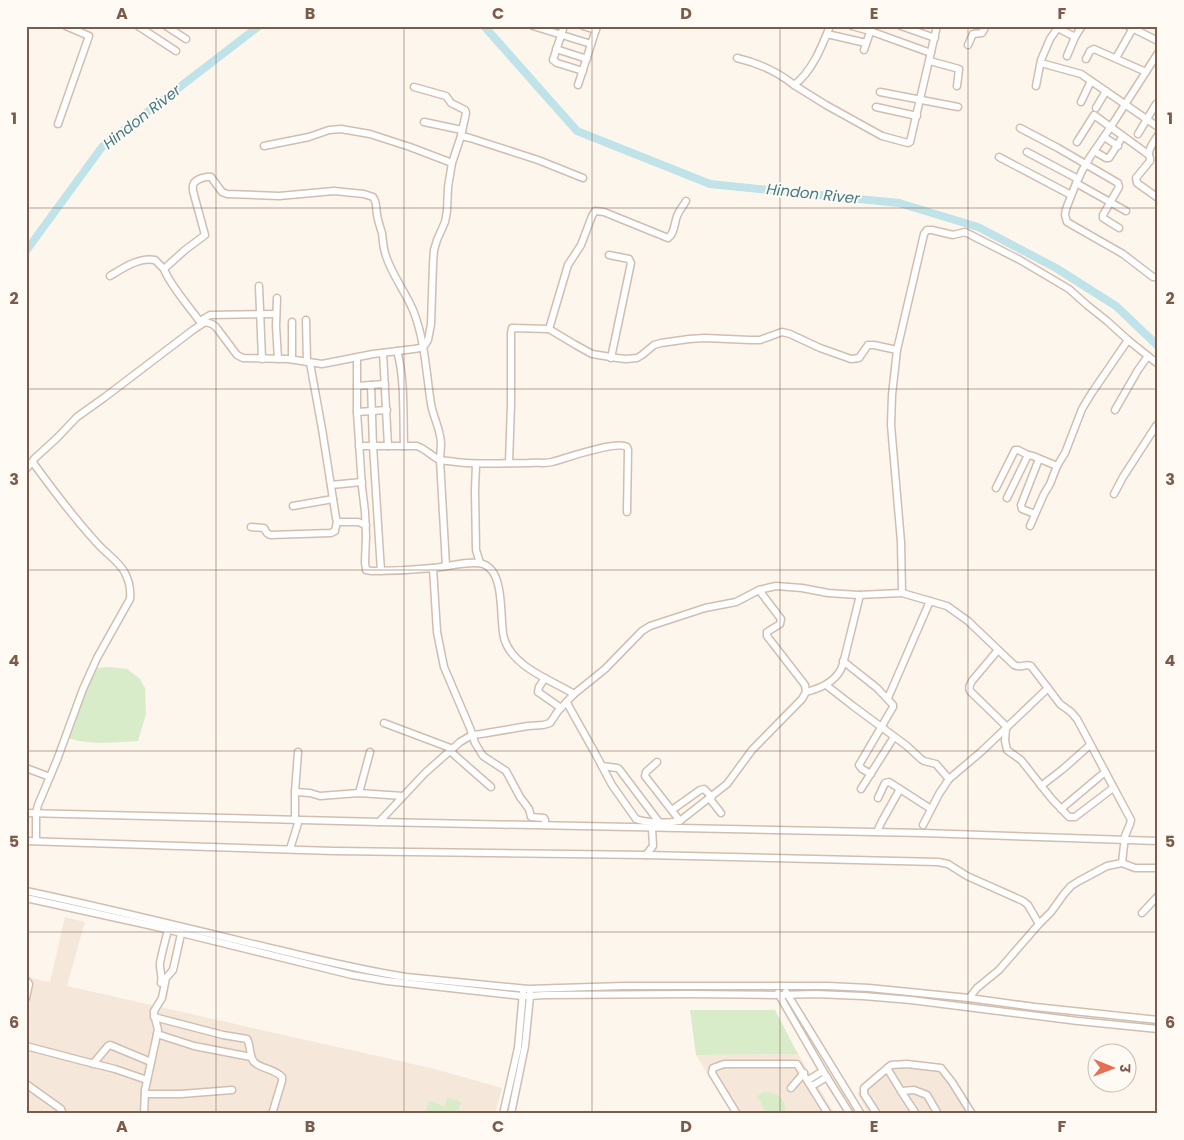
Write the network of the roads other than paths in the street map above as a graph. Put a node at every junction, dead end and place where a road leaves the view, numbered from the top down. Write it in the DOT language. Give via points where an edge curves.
graph roads {
  1 [pos="66,26"];
  2 [pos="138,26"];
  3 [pos="166,26"];
  4 [pos="533,26"];
  5 [pos="564,26"];
  6 [pos="583,26"];
  7 [pos="830,26"];
  8 [pos="852,26"];
  9 [pos="901,26"];
  10 [pos="938,26"];
  11 [pos="986,26"];
  12 [pos="1082,26"];
  13 [pos="1057,27"];
  14 [pos="1130,27"];
  15 [pos="597,28"];
  16 [pos="871,29"];
  17 [pos="827,34"];
  18 [pos="561,35"];
  19 [pos="1075,37"];
  20 [pos="935,38"];
  21 [pos="186,39"];
  22 [pos="1158,41"];
  23 [pos="866,43"];
  24 [pos="592,44"];
  25 [pos="968,45"];
  26 [pos="556,49"];
  27 [pos="864,50"];
  28 [pos="176,51"];
  29 [pos="931,53"];
  30 [pos="1158,53"];
  31 [pos="1067,56"];
  32 [pos="737,58"];
  33 [pos="1116,58"];
  34 [pos="587,59"];
  35 [pos="1086,59"];
  36 [pos="930,61"];
  37 [pos="1041,63"];
  38 [pos="583,71"];
  39 [pos="1146,72"];
  40 [pos="1090,80"];
  41 [pos="578,85"];
  42 [pos="794,85"];
  43 [pos="957,86"];
  44 [pos="1036,86"];
  45 [pos="414,87"];
  46 [pos="1106,91"];
  47 [pos="880,92"];
  48 [pos="921,100"];
  49 [pos="1081,102"];
  50 [pos="1125,104"];
  51 [pos="1156,104"];
  52 [pos="876,107"];
  53 [pos="958,107"];
  54 [pos="1096,108"];
  55 [pos="917,116"];
  56 [pos="1146,119"];
  57 [pos="424,122"];
  58 [pos="58,124"];
  59 [pos="1158,127"];
  60 [pos="1020,128"];
  61 [pos="1110,128"];
  62 [pos="461,133"];
  63 [pos="1138,134"];
  64 [pos="1158,135"];
  65 [pos="1123,136"];
  66 [pos="1104,137"];
  67 [pos="1077,142"];
  68 [pos="264,146"];
  69 [pos="1118,146"];
  70 [pos="1094,151"];
  71 [pos="1027,152"];
  72 [pos="1149,155"];
  73 [pos="999,157"];
  74 [pos="452,163"];
  75 [pos="1086,164"];
  76 [pos="583,178"];
  77 [pos="1077,181"];
  78 [pos="1071,196"];
  79 [pos="1158,198"];
  80 [pos="686,201"];
  81 [pos="1111,202"];
  82 [pos="1126,211"];
  83 [pos="1119,228"];
  84 [pos="608,255"];
  85 [pos="164,269"];
  86 [pos="110,276"];
  87 [pos="1158,277"];
  88 [pos="259,286"];
  89 [pos="277,298"];
  90 [pos="261,314"];
  91 [pos="276,314"];
  92 [pos="306,320"];
  93 [pos="201,322"];
  94 [pos="292,322"];
  95 [pos="549,329"];
  96 [pos="1128,340"];
  97 [pos="422,347"];
  98 [pos="897,350"];
  99 [pos="397,351"];
  100 [pos="384,353"];
  101 [pos="1148,356"];
  102 [pos="278,358"];
  103 [pos="357,358"];
  104 [pos="611,358"];
  105 [pos="262,359"];
  106 [pos="292,359"];
  107 [pos="309,362"];
  108 [pos="1158,364"];
  109 [pos="385,384"];
  110 [pos="371,385"];
  111 [pos="358,386"];
  112 [pos="387,410"];
  113 [pos="1116,410"];
  114 [pos="372,411"];
  115 [pos="357,412"];
  116 [pos="1158,424"];
  117 [pos="359,446"];
  118 [pos="373,446"];
  119 [pos="388,446"];
  120 [pos="404,446"];
  121 [pos="1028,455"];
  122 [pos="1040,459"];
  123 [pos="440,460"];
  124 [pos="33,461"];
  125 [pos="476,464"];
  126 [pos="510,464"];
  127 [pos="1057,466"];
  128 [pos="26,469"];
  129 [pos="362,482"];
  130 [pos="331,485"];
  131 [pos="996,488"];
  132 [pos="1114,494"];
  133 [pos="1007,498"];
  134 [pos="333,499"];
  135 [pos="293,506"];
  136 [pos="627,512"];
  137 [pos="1035,514"];
  138 [pos="336,521"];
  139 [pos="366,525"];
  140 [pos="251,526"];
  141 [pos="1030,526"];
  142 [pos="480,564"];
  143 [pos="446,566"];
  144 [pos="433,568"];
  145 [pos="381,571"];
  146 [pos="759,590"];
  147 [pos="902,593"];
  148 [pos="860,595"];
  149 [pos="930,601"];
  150 [pos="998,650"];
  151 [pos="843,661"];
  152 [pos="545,678"];
  153 [pos="826,685"];
  154 [pos="1048,688"];
  155 [pos="806,692"];
  156 [pos="574,694"];
  157 [pos="888,698"];
  158 [pos="566,703"];
  159 [pos="561,708"];
  160 [pos="384,723"];
  161 [pos="880,727"];
  162 [pos="1006,727"];
  163 [pos="472,735"];
  164 [pos="894,737"];
  165 [pos="1090,745"];
  166 [pos="451,750"];
  167 [pos="298,752"];
  168 [pos="370,752"];
  169 [pos="657,762"];
  170 [pos="602,766"];
  171 [pos="26,768"];
  172 [pos="1105,772"];
  173 [pos="871,774"];
  174 [pos="50,777"];
  175 [pos="949,779"];
  176 [pos="1042,786"];
  177 [pos="491,787"];
  178 [pos="1113,788"];
  179 [pos="862,789"];
  180 [pos="900,789"];
  181 [pos="294,792"];
  182 [pos="359,793"];
  183 [pos="403,796"];
  184 [pos="711,798"];
  185 [pos="878,798"];
  186 [pos="931,809"];
  187 [pos="1061,809"];
  188 [pos="672,810"];
  189 [pos="26,813"];
  190 [pos="36,813"];
  191 [pos="721,813"];
  192 [pos="297,820"];
  193 [pos="680,821"];
  194 [pos="380,822"];
  195 [pos="659,822"];
  196 [pos="545,825"];
  197 [pos="923,825"];
  198 [pos="652,828"];
  199 [pos="877,832"];
  200 [pos="1124,840"];
  201 [pos="26,841"];
  202 [pos="36,841"];
  203 [pos="1158,841"];
  204 [pos="290,849"];
  205 [pos="646,855"];
  206 [pos="1122,864"];
  207 [pos="1158,868"];
  208 [pos="26,891"];
  209 [pos="1158,896"];
  210 [pos="26,898"];
  211 [pos="1142,913"];
  212 [pos="1039,924"];
  213 [pos="167,935"];
  214 [pos="182,935"];
  215 [pos="26,980"];
  216 [pos="783,986"];
  217 [pos="774,987"];
  218 [pos="526,993"];
  219 [pos="779,995"];
  220 [pos="788,995"];
  221 [pos="26,998"];
  222 [pos="969,998"];
  223 [pos="159,1004"];
  224 [pos="154,1018"];
  225 [pos="1158,1020"];
  226 [pos="1158,1028"];
  227 [pos="157,1034"];
  228 [pos="26,1046"];
  229 [pos="252,1057"];
  230 [pos="151,1062"];
  231 [pos="93,1064"];
  232 [pos="887,1068"];
  233 [pos="804,1073"];
  234 [pos="825,1074"];
  235 [pos="147,1080"];
  236 [pos="810,1083"];
  237 [pos="26,1084"];
  238 [pos="791,1088"];
  239 [pos="232,1090"];
  240 [pos="902,1091"];
  241 [pos="145,1094"];
  242 [pos="63,1114"];
  243 [pos="144,1114"];
  244 [pos="272,1114"];
  245 [pos="504,1114"];
  246 [pos="510,1114"];
  247 [pos="738,1114"];
  248 [pos="828,1114"];
  249 [pos="850,1114"];
  250 [pos="861,1114"];
  251 [pos="877,1114"];
  252 [pos="916,1114"];
  253 [pos="938,1114"];
  254 [pos="972,1114"];
  1 -- 58 [label="street" via="89,36"];
  2 -- 28 [label="street"];
  3 -- 21 [label="street"];
  4 -- 18 [label="street"];
  5 -- 18 [label="street"];
  6 -- 15 [label="street"];
  7 -- 17 [label="street"];
  8 -- 16 [label="street"];
  9 -- 20 [label="street"];
  10 -- 20 [label="street"];
  11 -- 25 [label="street" via="982,33 973,34"];
  12 -- 19 [label="street"];
  13 -- 19 [label="street"];
  13 -- 37 [label="street"];
  14 -- 22 [label="street"];
  14 -- 33 [label="street"];
  15 -- 24 [label="street"];
  16 -- 23 [label="street"];
  16 -- 29 [label="street"];
  17 -- 23 [label="street"];
  17 -- 42 [label="street" via="801,80"];
  18 -- 24 [label="street"];
  18 -- 26 [label="street"];
  19 -- 31 [label="street"];
  20 -- 29 [label="street"];
  23 -- 27 [label="street"];
  24 -- 34 [label="street"];
  26 -- 34 [label="street"];
  26 -- 38 [label="street" via="555,62"];
  29 -- 36 [label="street"];
  30 -- 39 [label="street"];
  32 -- 42 [label="street" via="768,68"];
  33 -- 35 [label="street" via="1094,49"];
  33 -- 39 [label="street"];
  34 -- 38 [label="street"];
  36 -- 43 [label="street" via="959,68"];
  36 -- 48 [label="street"];
  37 -- 40 [label="street" via="1081,74"];
  37 -- 44 [label="street"];
  38 -- 41 [label="street"];
  39 -- 50 [label="street"];
  40 -- 46 [label="street"];
  40 -- 49 [label="street"];
  42 -- 55 [label="street" via="882,136 903,142 910,142"];
  45 -- 62 [label="street" via="442,94 466,110"];
  46 -- 50 [label="street"];
  46 -- 54 [label="street"];
  47 -- 48 [label="street"];
  48 -- 53 [label="street"];
  48 -- 55 [label="street"];
  50 -- 56 [label="street"];
  50 -- 61 [label="street"];
  51 -- 56 [label="street"];
  52 -- 55 [label="street"];
  56 -- 59 [label="street"];
  56 -- 63 [label="street"];
  57 -- 62 [label="street"];
  60 -- 75 [label="street"];
  61 -- 65 [label="street"];
  61 -- 66 [label="street"];
  61 -- 67 [label="street" via="1094,116"];
  62 -- 74 [label="street"];
  62 -- 76 [label="street"];
  64 -- 72 [label="street"];
  65 -- 69 [label="street"];
  65 -- 72 [label="street"];
  66 -- 69 [label="street"];
  66 -- 70 [label="street"];
  68 -- 74 [label="street" via="341,129 370,134"];
  69 -- 70 [label="street" via="1109,158"];
  70 -- 75 [label="street"];
  71 -- 77 [label="street"];
  72 -- 79 [label="street" via="1150,161 1137,175 1136,181"];
  73 -- 78 [label="street"];
  74 -- 97 [label="street" via="445,222 434,250 431,324 428,340"];
  75 -- 77 [label="street"];
  75 -- 81 [label="street" via="1118,183"];
  77 -- 78 [label="street"];
  77 -- 81 [label="street"];
  78 -- 87 [label="street" via="1065,215 1067,222 1124,254 1153,277"];
  80 -- 95 [label="street" via="668,238 595,211 581,245 568,265"];
  81 -- 82 [label="street"];
  81 -- 83 [label="street" via="1103,218"];
  84 -- 104 [label="street" via="628,258 631,263"];
  85 -- 86 [label="street" via="155,260 146,260"];
  85 -- 93 [label="street"];
  85 -- 97 [label="street" via="205,235 193,186 206,177 211,177 227,194 279,196 334,191 370,195 376,202 386,258 413,312"];
  88 -- 90 [label="street"];
  89 -- 91 [label="street"];
  90 -- 91 [label="street"];
  90 -- 93 [label="street" via="210,315"];
  90 -- 105 [label="street"];
  91 -- 102 [label="street"];
  92 -- 107 [label="street"];
  93 -- 105 [label="street" via="216,327 240,357"];
  93 -- 124 [label="street" via="77,417"];
  94 -- 106 [label="street"];
  95 -- 104 [label="street" via="592,354"];
  95 -- 126 [label="street" via="515,327 511,330"];
  96 -- 98 [label="street" via="1069,289 1020,260 965,232 953,235 930,230 925,232"];
  96 -- 101 [label="street"];
  96 -- 127 [label="street" via="1091,394"];
  97 -- 99 [label="street"];
  97 -- 123 [label="street" via="433,415 440,436"];
  98 -- 104 [label="street" via="868,345 859,358 851,358 782,332 760,340 705,338 662,342 637,358"];
  98 -- 147 [label="street" via="891,425"];
  99 -- 100 [label="street"];
  99 -- 120 [label="street" via="402,378"];
  100 -- 103 [label="street"];
  100 -- 109 [label="street"];
  101 -- 108 [label="street"];
  101 -- 113 [label="street"];
  102 -- 105 [label="street"];
  102 -- 106 [label="street"];
  103 -- 107 [label="street" via="322,364"];
  103 -- 111 [label="street"];
  106 -- 107 [label="street"];
  107 -- 130 [label="street"];
  109 -- 110 [label="street"];
  109 -- 112 [label="street"];
  110 -- 111 [label="street"];
  110 -- 114 [label="street"];
  111 -- 115 [label="street"];
  112 -- 114 [label="street"];
  112 -- 119 [label="street"];
  114 -- 115 [label="street"];
  114 -- 118 [label="street"];
  115 -- 117 [label="street"];
  116 -- 132 [label="street"];
  117 -- 118 [label="street"];
  117 -- 129 [label="street"];
  118 -- 119 [label="street"];
  118 -- 145 [label="street"];
  119 -- 120 [label="street"];
  120 -- 123 [label="street" via="420,447"];
  121 -- 122 [label="street"];
  121 -- 131 [label="street" via="1015,450"];
  121 -- 133 [label="street"];
  122 -- 127 [label="street"];
  122 -- 137 [label="street" via="1021,505 1022,509"];
  123 -- 125 [label="street"];
  123 -- 143 [label="street"];
  124 -- 128 [label="street"];
  124 -- 174 [label="street" via="96,542 125,572 131,593 83,689"];
  125 -- 126 [label="street"];
  125 -- 142 [label="street" via="476,550"];
  126 -- 136 [label="street" via="550,462 607,447 625,446 628,450"];
  127 -- 137 [label="street"];
  129 -- 130 [label="street"];
  129 -- 139 [label="street"];
  130 -- 134 [label="street"];
  134 -- 135 [label="street"];
  134 -- 138 [label="street"];
  137 -- 141 [label="street"];
  138 -- 139 [label="street"];
  138 -- 140 [label="street" via="335,531 331,533 270,535 264,528"];
  139 -- 145 [label="street" via="365,567 369,571"];
  142 -- 143 [label="street"];
  142 -- 152 [label="street" via="489,568 496,577 507,646 520,663"];
  143 -- 144 [label="street"];
  144 -- 145 [label="street"];
  144 -- 163 [label="street" via="437,632 444,667"];
  146 -- 148 [label="street" via="776,586"];
  146 -- 155 [label="street" via="781,619 780,624 767,632 767,636 805,685"];
  146 -- 156 [label="street" via="736,602 705,608 650,626"];
  147 -- 148 [label="street"];
  147 -- 149 [label="street"];
  148 -- 151 [label="street"];
  149 -- 150 [label="street" via="947,606 968,621"];
  149 -- 157 [label="street"];
  150 -- 154 [label="street" via="1016,667 1031,666"];
  150 -- 162 [label="street" via="969,688"];
  151 -- 153 [label="street" via="840,672"];
  151 -- 157 [label="street"];
  152 -- 156 [label="street"];
  152 -- 159 [label="street" via="538,692"];
  153 -- 155 [label="street"];
  153 -- 161 [label="street"];
  154 -- 162 [label="street"];
  154 -- 165 [label="street" via="1077,719"];
  155 -- 184 [label="street" via="752,750 727,784"];
  156 -- 158 [label="street"];
  157 -- 161 [label="street" via="893,707"];
  158 -- 159 [label="street"];
  158 -- 170 [label="street"];
  159 -- 163 [label="street" via="547,724"];
  160 -- 166 [label="street"];
  161 -- 164 [label="street"];
  161 -- 173 [label="street" via="859,765"];
  162 -- 175 [label="street"];
  162 -- 176 [label="street" via="1007,750 1021,760"];
  163 -- 166 [label="street"];
  163 -- 196 [label="street" via="482,756 506,771 528,806 531,817 544,818"];
  164 -- 173 [label="street"];
  164 -- 175 [label="street" via="924,761 936,764"];
  165 -- 172 [label="street"];
  165 -- 176 [label="street"];
  166 -- 177 [label="street"];
  166 -- 183 [label="street"];
  167 -- 181 [label="street"];
  168 -- 182 [label="street"];
  169 -- 188 [label="street" via="645,776"];
  170 -- 195 [label="street" via="619,769"];
  170 -- 195 [label="street" via="636,819"];
  171 -- 174 [label="street"];
  172 -- 178 [label="street"];
  172 -- 187 [label="street"];
  173 -- 179 [label="street"];
  174 -- 190 [label="street"];
  175 -- 186 [label="street"];
  176 -- 187 [label="street"];
  178 -- 187 [label="street" via="1075,817"];
  178 -- 200 [label="street" via="1131,820"];
  180 -- 185 [label="street" via="886,782"];
  180 -- 186 [label="street"];
  180 -- 199 [label="street"];
  181 -- 182 [label="street" via="320,796"];
  181 -- 192 [label="street"];
  182 -- 183 [label="street"];
  183 -- 194 [label="street"];
  184 -- 188 [label="street" via="704,789 700,790"];
  184 -- 191 [label="street"];
  184 -- 193 [label="street"];
  186 -- 197 [label="street"];
  188 -- 193 [label="street"];
  189 -- 190 [label="street"];
  190 -- 192 [label="street"];
  190 -- 202 [label="street"];
  192 -- 194 [label="street"];
  192 -- 204 [label="street"];
  193 -- 195 [label="street"];
  194 -- 196 [label="street"];
  196 -- 198 [label="street"];
  198 -- 199 [label="street"];
  198 -- 205 [label="street" via="652,846"];
  199 -- 200 [label="street"];
  200 -- 203 [label="street"];
  200 -- 206 [label="street"];
  201 -- 202 [label="street"];
  202 -- 204 [label="street"];
  204 -- 205 [label="street"];
  205 -- 212 [label="street" via="938,862 1023,901"];
  206 -- 207 [label="street" via="1135,868"];
  206 -- 212 [label="street" via="1107,866 1079,880"];
  208 -- 214 [label="street"];
  209 -- 211 [label="street"];
  210 -- 213 [label="street"];
  212 -- 222 [label="street" via="999,970"];
  213 -- 214 [label="street"];
  213 -- 223 [label="street" via="160,963 163,976"];
  214 -- 218 [label="street" via="387,981"];
  214 -- 223 [label="street" via="173,970 166,978"];
  215 -- 221 [label="street" via="29,984"];
  216 -- 217 [label="street"];
  216 -- 220 [label="street"];
  216 -- 222 [label="street" via="869,988"];
  217 -- 218 [label="street" via="624,986"];
  217 -- 219 [label="street"];
  218 -- 219 [label="street"];
  218 -- 245 [label="street"];
  218 -- 246 [label="street" via="525,1046"];
  219 -- 220 [label="street"];
  219 -- 234 [label="street"];
  220 -- 226 [label="street" via="892,998"];
  220 -- 250 [label="street"];
  222 -- 225 [label="street"];
  223 -- 224 [label="street"];
  224 -- 227 [label="street"];
  224 -- 229 [label="street" via="247,1039"];
  227 -- 229 [label="street" via="194,1046"];
  227 -- 230 [label="street"];
  228 -- 231 [label="street"];
  229 -- 244 [label="street" via="256,1063 282,1077"];
  230 -- 231 [label="street" via="110,1045"];
  230 -- 235 [label="street"];
  231 -- 235 [label="street"];
  232 -- 240 [label="street"];
  232 -- 251 [label="street" via="864,1088 864,1094"];
  232 -- 254 [label="street" via="907,1064 941,1068"];
  233 -- 236 [label="street"];
  233 -- 238 [label="street"];
  233 -- 247 [label="street" via="797,1064 724,1064 713,1068 712,1073"];
  234 -- 236 [label="street"];
  234 -- 249 [label="street"];
  235 -- 241 [label="street"];
  236 -- 248 [label="street"];
  237 -- 242 [label="street" via="61,1109"];
  239 -- 241 [label="street"];
  240 -- 252 [label="street"];
  240 -- 253 [label="street" via="912,1090 927,1095"];
  241 -- 243 [label="street"];
}
